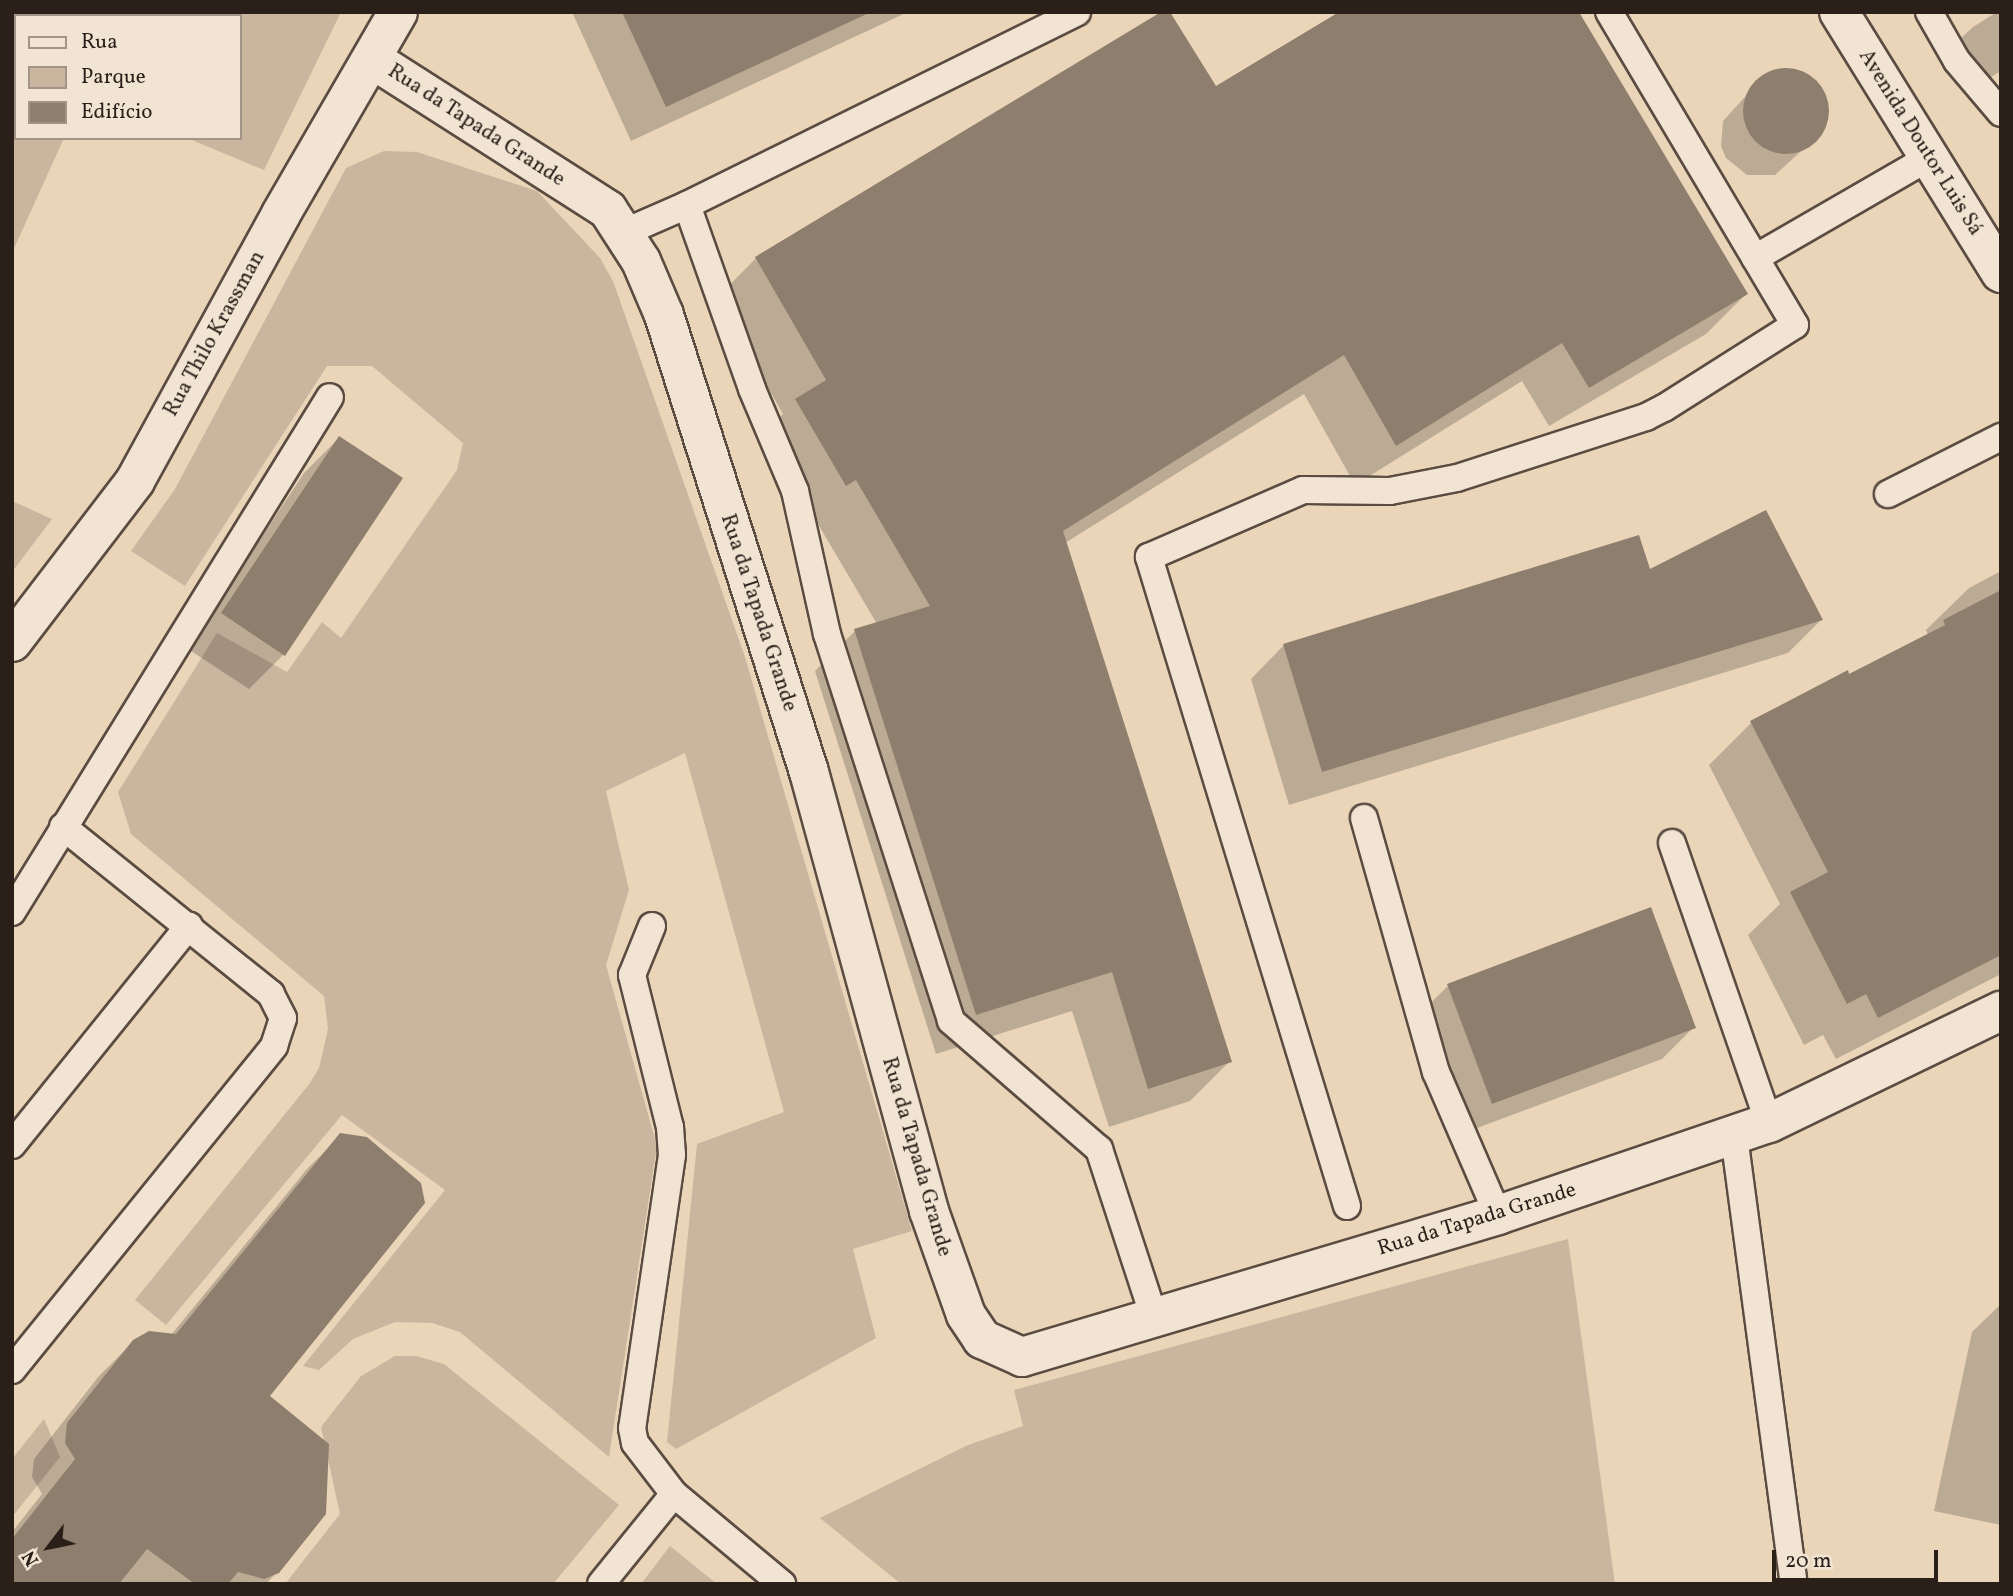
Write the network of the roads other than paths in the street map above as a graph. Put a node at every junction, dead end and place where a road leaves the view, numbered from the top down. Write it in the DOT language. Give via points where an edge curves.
graph roads {
  1 [pos="398,12"];
  2 [pos="1077,12"];
  3 [pos="1609,12"];
  4 [pos="1839,12"];
  5 [pos="1929,12"];
  6 [pos="372,59"];
  7 [pos="2001,113"];
  8 [pos="1930,157"];
  9 [pos="687,205"];
  10 [pos="623,233"];
  11 [pos="1755,258"];
  12 [pos="2001,273"];
  13 [pos="330,397"];
  14 [pos="2001,437"];
  15 [pos="1888,494"];
  16 [pos="12,642"];
  17 [pos="1364,818"];
  18 [pos="63,827"];
  19 [pos="1672,843"];
  20 [pos="12,912"];
  21 [pos="189,926"];
  22 [pos="652,926"];
  23 [pos="2001,1011"];
  24 [pos="1751,1130"];
  25 [pos="12,1145"];
  26 [pos="1347,1206"];
  27 [pos="1498,1215"];
  28 [pos="1154,1317"];
  29 [pos="12,1370"];
  30 [pos="674,1494"];
  31 [pos="601,1584"];
  32 [pos="782,1584"];
  33 [pos="1794,1584"];
  1 -- 6 [label="street, Rua Thilo Krassman"];
  2 -- 9 [label="lane"];
  3 -- 11 [label="lane"];
  4 -- 8 [label="street, Avenida Doutor Luis Sá"];
  5 -- 7 [label="lane" via="1957,61"];
  6 -- 10 [label="street, Rua da Tapada Grande" via="608,210"];
  6 -- 16 [label="street, Rua Thilo Krassman" via="135,481"];
  8 -- 11 [label="lane"];
  8 -- 12 [label="street, Avenida Doutor Luis Sá"];
  9 -- 10 [label="lane"];
  9 -- 28 [label="lane" via="752,389 795,491 827,634 951,1021 1099,1149"];
  10 -- 28 [label="street, Rua da Tapada Grande" via="641,261 677,354 809,772 929,1211 966,1315 982,1339 1022,1356"];
  11 -- 26 [label="lane" via="1795,325 1664,408 1457,478 1390,491 1303,490 1149,557"];
  13 -- 18 [label="lane"];
  14 -- 15 [label="lane"];
  17 -- 27 [label="lane" via="1436,1072"];
  18 -- 20 [label="lane"];
  18 -- 21 [label="lane"];
  19 -- 24 [label="lane"];
  21 -- 25 [label="lane"];
  21 -- 29 [label="lane" via="271,994 283,1017 274,1046"];
  22 -- 30 [label="lane" via="632,975 670,1127 672,1155 632,1428 635,1443"];
  23 -- 24 [label="street, Rua da Tapada Grande"];
  24 -- 27 [label="street, Rua da Tapada Grande"];
  24 -- 33 [label="lane"];
  27 -- 28 [label="street, Rua da Tapada Grande"];
  30 -- 31 [label="lane"];
  30 -- 32 [label="lane"];
}
